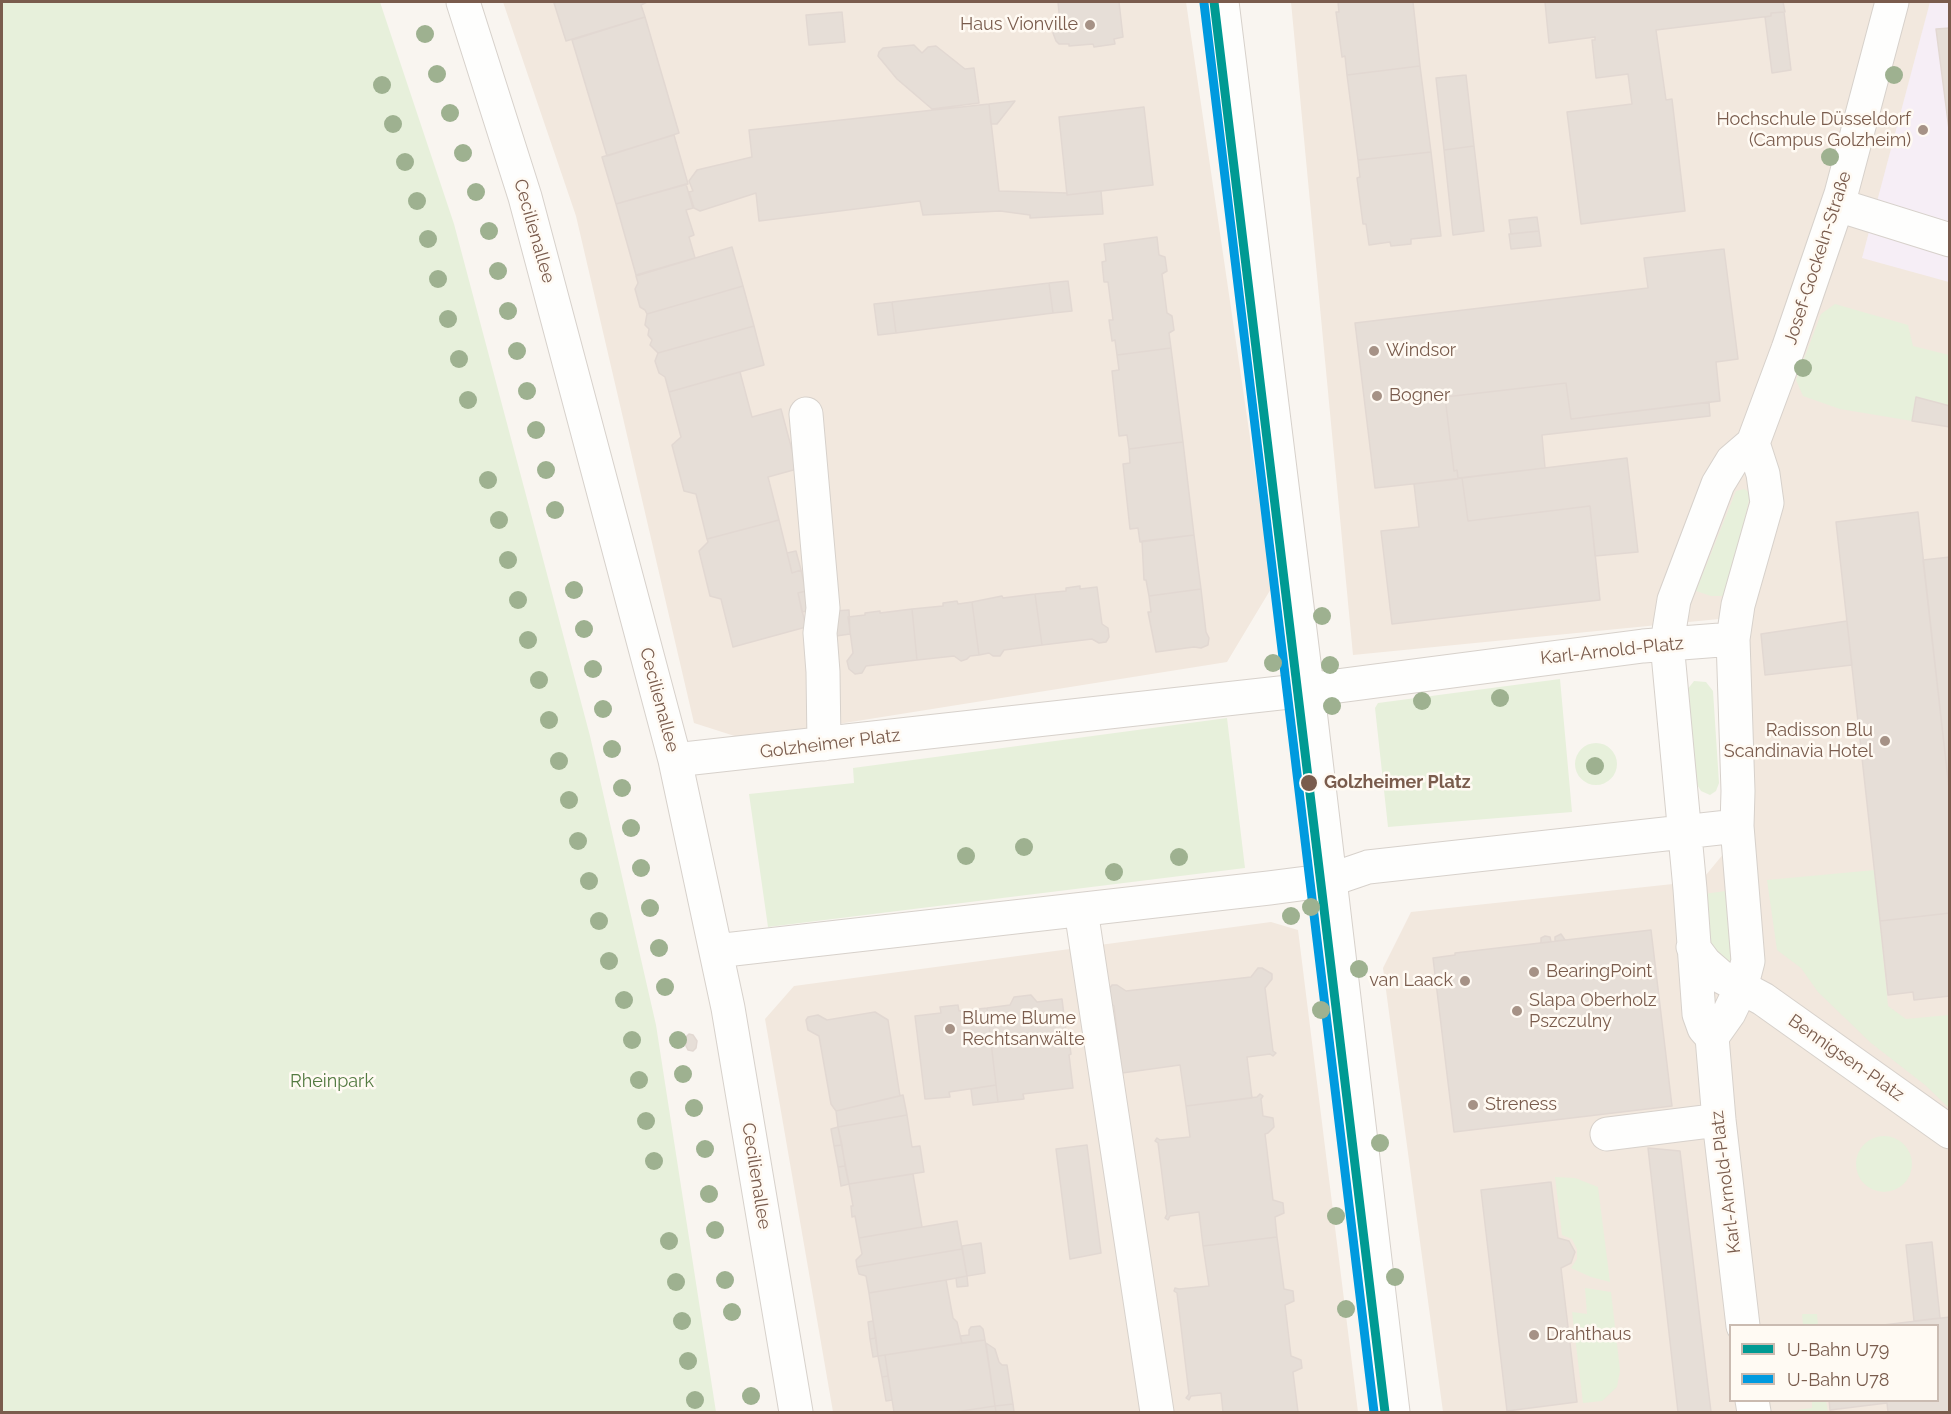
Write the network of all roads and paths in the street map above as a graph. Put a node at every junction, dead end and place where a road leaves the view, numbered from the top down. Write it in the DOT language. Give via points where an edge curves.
graph roads {
  1 [pos="463,2"];
  2 [pos="1222,2"];
  3 [pos="1892,2"];
  4 [pos="1839,200"];
  5 [pos="1950,229"];
  6 [pos="1950,240"];
  7 [pos="806,414"];
  8 [pos="1753,442"];
  9 [pos="1733,639"];
  10 [pos="1666,643"];
  11 [pos="1307,690"];
  12 [pos="824,744"];
  13 [pos="675,760"];
  14 [pos="1737,826"];
  15 [pos="1684,832"];
  16 [pos="1330,880"];
  17 [pos="1081,910"];
  18 [pos="1693,947"];
  19 [pos="716,951"];
  20 [pos="1741,987"];
  21 [pos="1712,1037"];
  22 [pos="1719,1120"];
  23 [pos="1950,1132"];
  24 [pos="1607,1134"];
  25 [pos="1743,1324"];
  26 [pos="796,1413"];
  27 [pos="1157,1413"];
  28 [pos="1393,1413"];
  1 -- 13 [label="street, Cecilienallee" via="525,197"];
  2 -- 11 [label="street"];
  3 -- 4 [label="street, Josef-Gockeln-Straße"];
  4 -- 5 [label="street"];
  4 -- 6 [label="street"];
  4 -- 8 [label="street, Josef-Gockeln-Straße"];
  7 -- 12 [label="street" via="823,608 820,633"];
  8 -- 9 [label="street" via="1764,474 1767,503 1738,605"];
  8 -- 10 [label="street, Josef-Gockeln-Straße" via="1732,461 1718,484 1674,600"];
  9 -- 10 [label="street, Karl-Arnold-Platz"];
  9 -- 14 [label="street"];
  10 -- 11 [label="street, Karl-Arnold-Platz"];
  10 -- 15 [label="street, Josef-Gockeln-Straße"];
  11 -- 12 [label="street, Golzheimer Platz"];
  11 -- 16 [label="street"];
  12 -- 13 [label="street, Golzheimer Platz"];
  13 -- 19 [label="street, Cecilienallee"];
  14 -- 15 [label="street"];
  14 -- 20 [label="street" via="1748,961"];
  15 -- 16 [label="street" via="1368,867"];
  15 -- 18 [label="street, Karl-Arnold-Platz"];
  16 -- 17 [label="street"];
  16 -- 28 [label="street"];
  17 -- 19 [label="street"];
  17 -- 27 [label="street"];
  18 -- 20 [label="street" via="1720,976"];
  18 -- 21 [label="street, Karl-Arnold-Platz" via="1699,1014"];
  19 -- 26 [label="street, Cecilienallee"];
  20 -- 21 [label="street"];
  20 -- 23 [label="street, Bennigsen-Platz"];
  21 -- 22 [label="street, Karl-Arnold-Platz"];
  22 -- 24 [label="street"];
  22 -- 25 [label="street, Karl-Arnold-Platz"];
}
